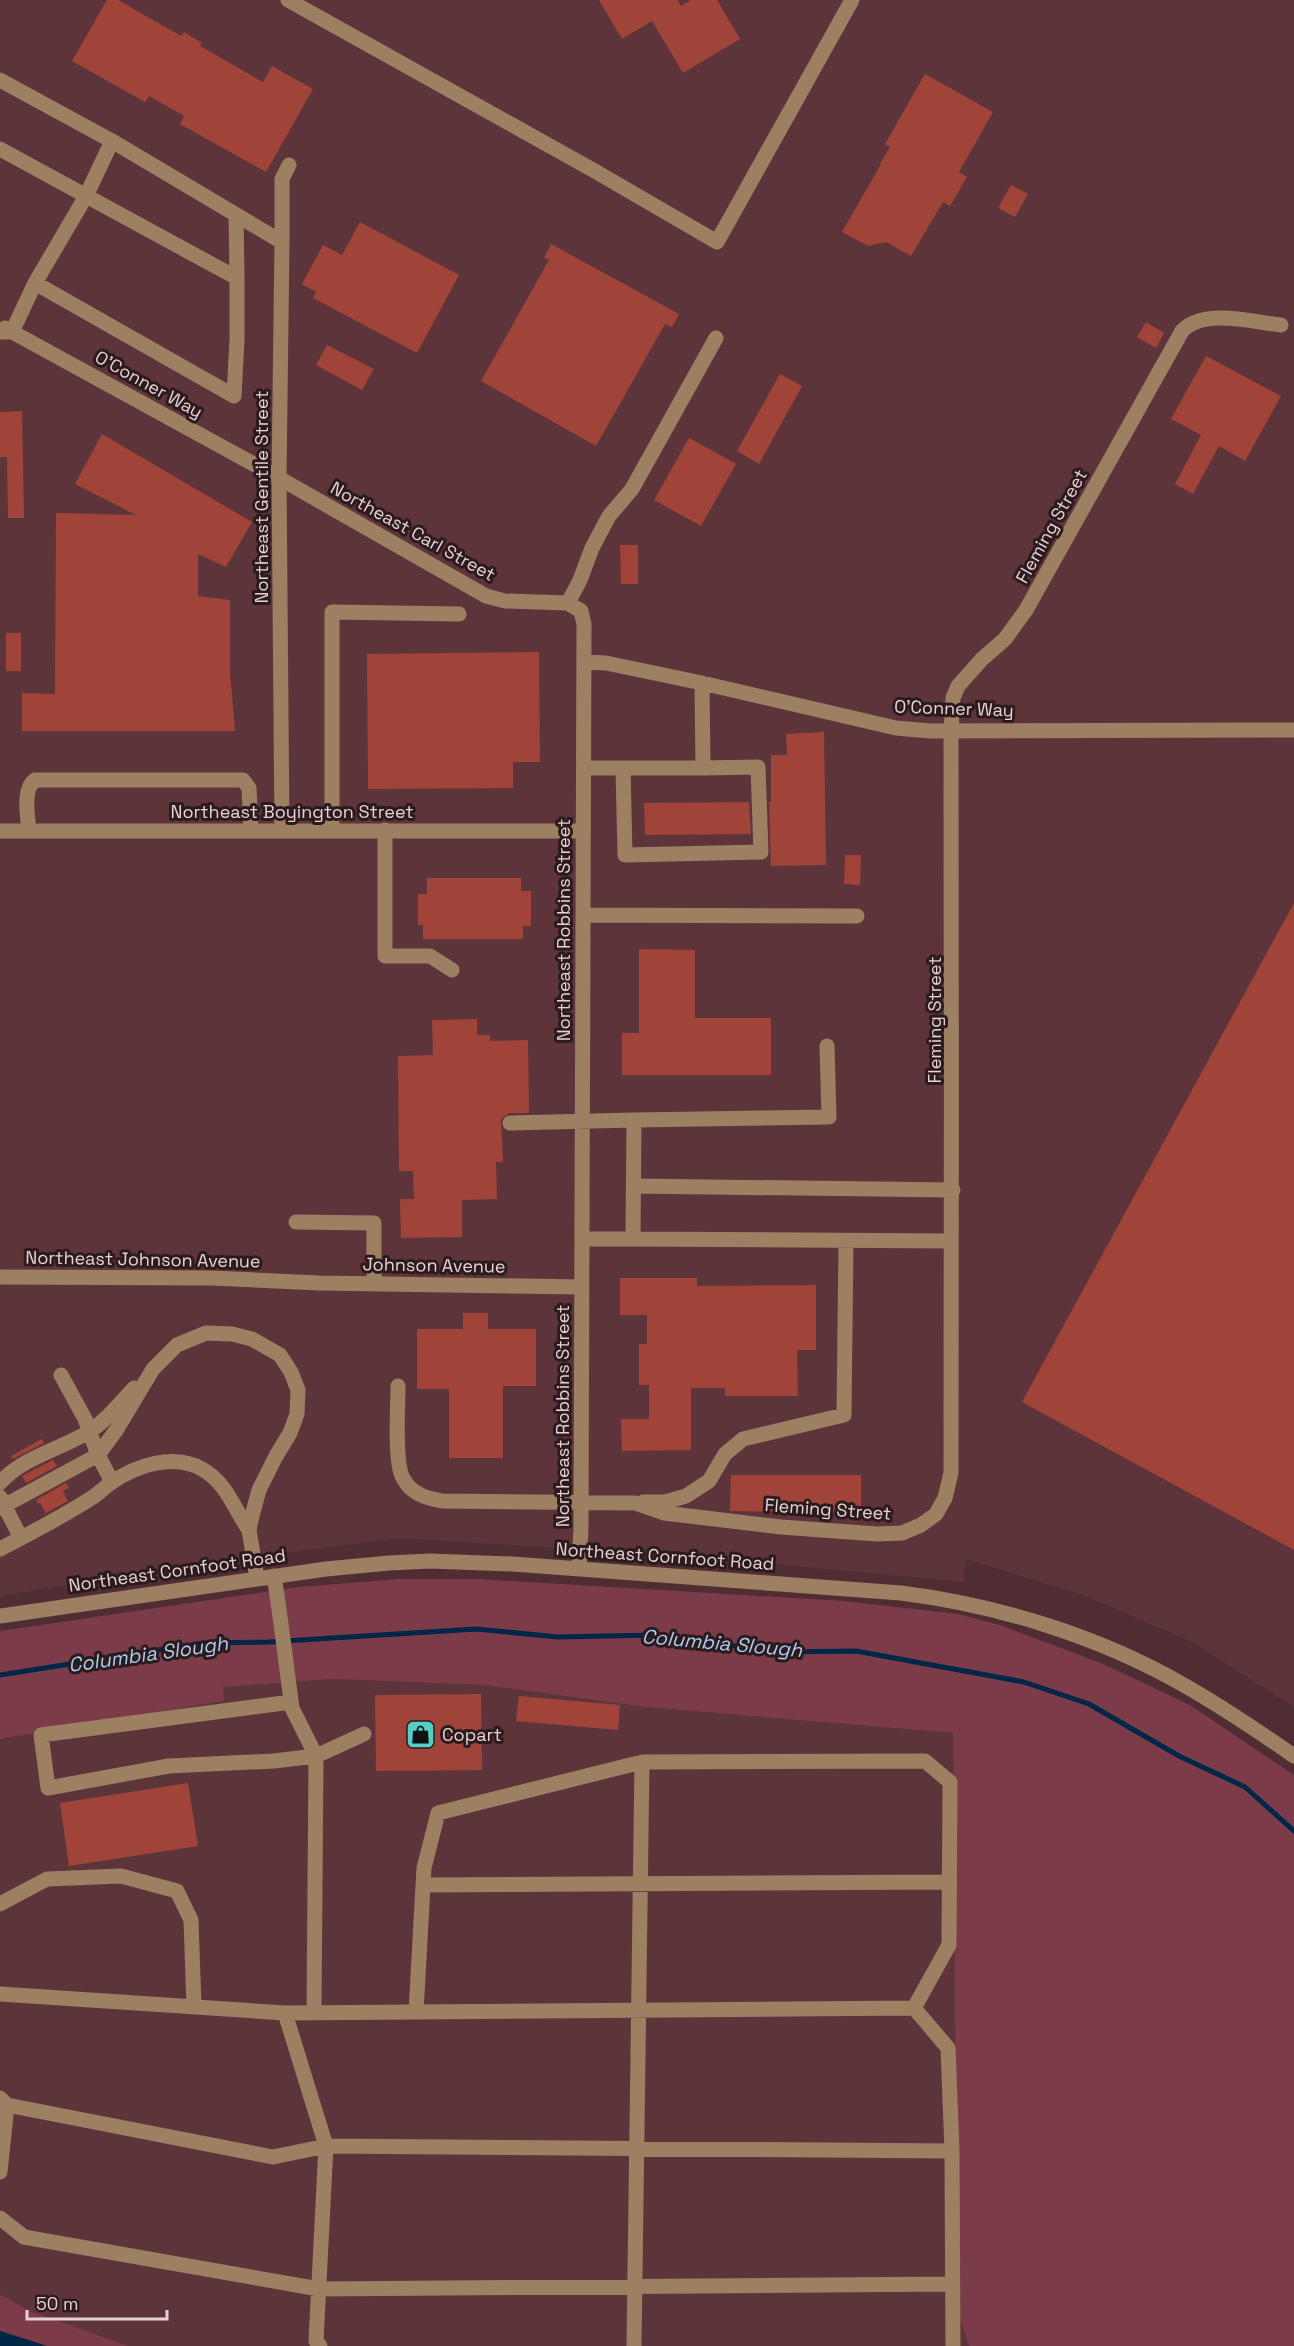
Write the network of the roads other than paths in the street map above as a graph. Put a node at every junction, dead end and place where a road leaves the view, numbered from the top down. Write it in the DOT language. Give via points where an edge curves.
graph roads {
  1 [pos="288,0"];
  2 [pos="852,0"];
  3 [pos="0,80"];
  4 [pos="112,141"];
  5 [pos="0,149"];
  6 [pos="289,165"];
  7 [pos="86,196"];
  8 [pos="236,215"];
  9 [pos="282,242"];
  10 [pos="237,279"];
  11 [pos="35,283"];
  12 [pos="1281,325"];
  13 [pos="4,330"];
  14 [pos="717,338"];
  15 [pos="279,478"];
  16 [pos="568,603"];
  17 [pos="459,614"];
  18 [pos="584,662"];
  19 [pos="702,683"];
  20 [pos="951,730"];
  21 [pos="1294,730"];
  22 [pos="584,768"];
  23 [pos="623,768"];
  24 [pos="703,768"];
  25 [pos="251,830"];
  26 [pos="282,830"];
  27 [pos="332,830"];
  28 [pos="385,830"];
  29 [pos="0,831"];
  30 [pos="29,831"];
  31 [pos="583,831"];
  32 [pos="583,915"];
  33 [pos="857,916"];
  34 [pos="452,970"];
  35 [pos="827,1046"];
  36 [pos="582,1120"];
  37 [pos="634,1120"];
  38 [pos="510,1123"];
  39 [pos="634,1186"];
  40 [pos="953,1190"];
  41 [pos="296,1222"];
  42 [pos="582,1239"];
  43 [pos="633,1239"];
  44 [pos="846,1240"];
  45 [pos="950,1241"];
  46 [pos="0,1277"];
  47 [pos="285,1282"];
  48 [pos="374,1284"];
  49 [pos="582,1287"];
  50 [pos="153,1369"];
  51 [pos="61,1375"];
  52 [pos="398,1386"];
  53 [pos="89,1431"];
  54 [pos="98,1455"];
  55 [pos="112,1482"];
  56 [pos="0,1483"];
  57 [pos="581,1503"];
  58 [pos="635,1503"];
  59 [pos="1,1504"];
  60 [pos="249,1530"];
  61 [pos="21,1538"];
  62 [pos="0,1549"];
  63 [pos="579,1569"];
  64 [pos="274,1576"];
  65 [pos="257,1578"];
  66 [pos="0,1616"];
  67 [pos="289,1694"];
  68 [pos="364,1734"];
  69 [pos="316,1756"];
  70 [pos="1294,1756"];
  71 [pos="642,1762"];
  72 [pos="949,1882"];
  73 [pos="641,1884"];
  74 [pos="423,1885"];
  75 [pos="0,1904"];
  76 [pos="0,1994"];
  77 [pos="194,2007"];
  78 [pos="914,2008"];
  79 [pos="639,2010"];
  80 [pos="417,2012"];
  81 [pos="285,2013"];
  82 [pos="314,2013"];
  83 [pos="3,2101"];
  84 [pos="326,2146"];
  85 [pos="637,2147"];
  86 [pos="952,2151"];
  87 [pos="0,2172"];
  88 [pos="0,2218"];
  89 [pos="952,2284"];
  90 [pos="635,2286"];
  91 [pos="319,2289"];
  92 [pos="320,2346"];
  93 [pos="634,2346"];
  94 [pos="953,2346"];
  1 -- 2 [label="street" via="717,242"];
  3 -- 4 [label="street"];
  4 -- 7 [label="street"];
  4 -- 8 [label="street"];
  5 -- 7 [label="street"];
  6 -- 9 [label="street, Northeast Gentile Street" via="282,179"];
  7 -- 10 [label="street"];
  7 -- 11 [label="street"];
  8 -- 9 [label="street"];
  8 -- 10 [label="street"];
  9 -- 15 [label="street, Northeast Gentile Street"];
  10 -- 11 [label="street" via="234,396"];
  11 -- 13 [label="street"];
  12 -- 20 [label="street, Fleming Street" via="1213,317 1188,324 1182,331 1026,610 1005,639 958,686 953,698"];
  13 -- 15 [label="street, O'Conner Way"];
  14 -- 16 [label="street" via="632,489 609,516"];
  15 -- 16 [label="street, Northeast Carl Street" via="486,596 506,601"];
  15 -- 26 [label="street, Northeast Gentile Street"];
  16 -- 18 [label="street, Northeast Robbins Street" via="581,611"];
  17 -- 27 [label="street" via="332,612"];
  18 -- 19 [label="street, O'Conner Way"];
  18 -- 22 [label="street, Northeast Robbins Street"];
  19 -- 20 [label="street, O'Conner Way" via="896,728"];
  19 -- 24 [label="street"];
  20 -- 21 [label="street, O'Conner Way"];
  20 -- 40 [label="street, Fleming Street"];
  22 -- 23 [label="street"];
  22 -- 31 [label="street, Northeast Robbins Street"];
  23 -- 24 [label="street"];
  23 -- 24 [label="street" via="625,855 761,852 758,766"];
  25 -- 26 [label="street, Northeast Boyington Street"];
  25 -- 30 [label="street, Northeast Boyington Street"];
  25 -- 30 [label="street" via="249,788 243,780 35,780 28,791"];
  26 -- 27 [label="street, Northeast Boyington Street"];
  27 -- 28 [label="street, Northeast Boyington Street"];
  28 -- 31 [label="street, Northeast Boyington Street"];
  28 -- 34 [label="street" via="385,956 430,956"];
  29 -- 30 [label="street, Northeast Boyington Street"];
  31 -- 32 [label="street, Northeast Robbins Street"];
  32 -- 33 [label="street"];
  32 -- 36 [label="street, Northeast Robbins Street"];
  35 -- 37 [label="street" via="829,1117"];
  36 -- 37 [label="street"];
  36 -- 38 [label="street"];
  36 -- 42 [label="street, Northeast Robbins Street"];
  37 -- 39 [label="street"];
  39 -- 40 [label="street"];
  39 -- 43 [label="street"];
  40 -- 45 [label="street, Fleming Street"];
  41 -- 48 [label="street" via="374,1223"];
  42 -- 43 [label="street"];
  42 -- 49 [label="street, Northeast Robbins Street"];
  43 -- 44 [label="street"];
  44 -- 45 [label="street"];
  44 -- 58 [label="street" via="844,1415 743,1439 725,1454 709,1481 686,1496 665,1502"];
  45 -- 58 [label="street, Fleming Street" via="951,1473 936,1514 902,1533 877,1534 664,1513"];
  46 -- 47 [label="street, Northeast Johnson Avenue"];
  47 -- 48 [label="street, Johnson Avenue"];
  48 -- 49 [label="street, Johnson Avenue"];
  49 -- 57 [label="street, Northeast Robbins Street"];
  50 -- 53 [label="street"];
  50 -- 54 [label="street"];
  50 -- 60 [label="street" via="177,1345 206,1333 252,1339 280,1355 291,1372 298,1390 297,1414 259,1491"];
  51 -- 53 [label="street"];
  52 -- 57 [label="street, Fleming Street" via="402,1477 422,1497 442,1501"];
  53 -- 54 [label="street"];
  53 -- 56 [label="street" via="16,1469"];
  54 -- 55 [label="street"];
  54 -- 59 [label="street"];
  55 -- 60 [label="street" via="155,1462 179,1462 202,1468 222,1485"];
  55 -- 61 [label="street"];
  57 -- 58 [label="street, Fleming Street"];
  57 -- 63 [label="street, Northeast Robbins Street"];
  59 -- 61 [label="street"];
  60 -- 65 [label="street"];
  61 -- 62 [label="street"];
  63 -- 64 [label="street, Northeast Cornfoot Road" via="430,1561"];
  63 -- 70 [label="street, Northeast Cornfoot Road" via="901,1593 992,1610 1087,1640 1149,1667 1222,1708"];
  64 -- 65 [label="street, Northeast Cornfoot Road"];
  64 -- 67 [label="street"];
  65 -- 66 [label="street, Northeast Cornfoot Road"];
  67 -- 69 [label="street"];
  67 -- 69 [label="street" via="42,1736 48,1788 170,1766"];
  68 -- 69 [label="street"];
  69 -- 82 [label="street"];
  71 -- 72 [label="street" via="925,1761 950,1782"];
  71 -- 73 [label="street"];
  71 -- 74 [label="street" via="438,1813"];
  72 -- 73 [label="street"];
  72 -- 78 [label="street" via="949,1945"];
  73 -- 74 [label="street"];
  73 -- 79 [label="street"];
  74 -- 80 [label="street"];
  75 -- 77 [label="street" via="47,1879 121,1876 177,1891 192,1920"];
  76 -- 77 [label="street"];
  77 -- 81 [label="street"];
  78 -- 79 [label="street"];
  78 -- 86 [label="street" via="948,2048"];
  79 -- 80 [label="street"];
  79 -- 85 [label="street"];
  80 -- 82 [label="street"];
  81 -- 82 [label="street"];
  81 -- 84 [label="street"];
  83 -- 84 [label="street" via="273,2157"];
  83 -- 87 [label="street"];
  84 -- 85 [label="street"];
  84 -- 91 [label="street"];
  85 -- 86 [label="street"];
  85 -- 90 [label="street"];
  86 -- 89 [label="street"];
  88 -- 91 [label="street" via="24,2237"];
  89 -- 90 [label="street"];
  89 -- 94 [label="street"];
  90 -- 91 [label="street"];
  90 -- 93 [label="street"];
  91 -- 92 [label="street" via="316,2342"];
}
